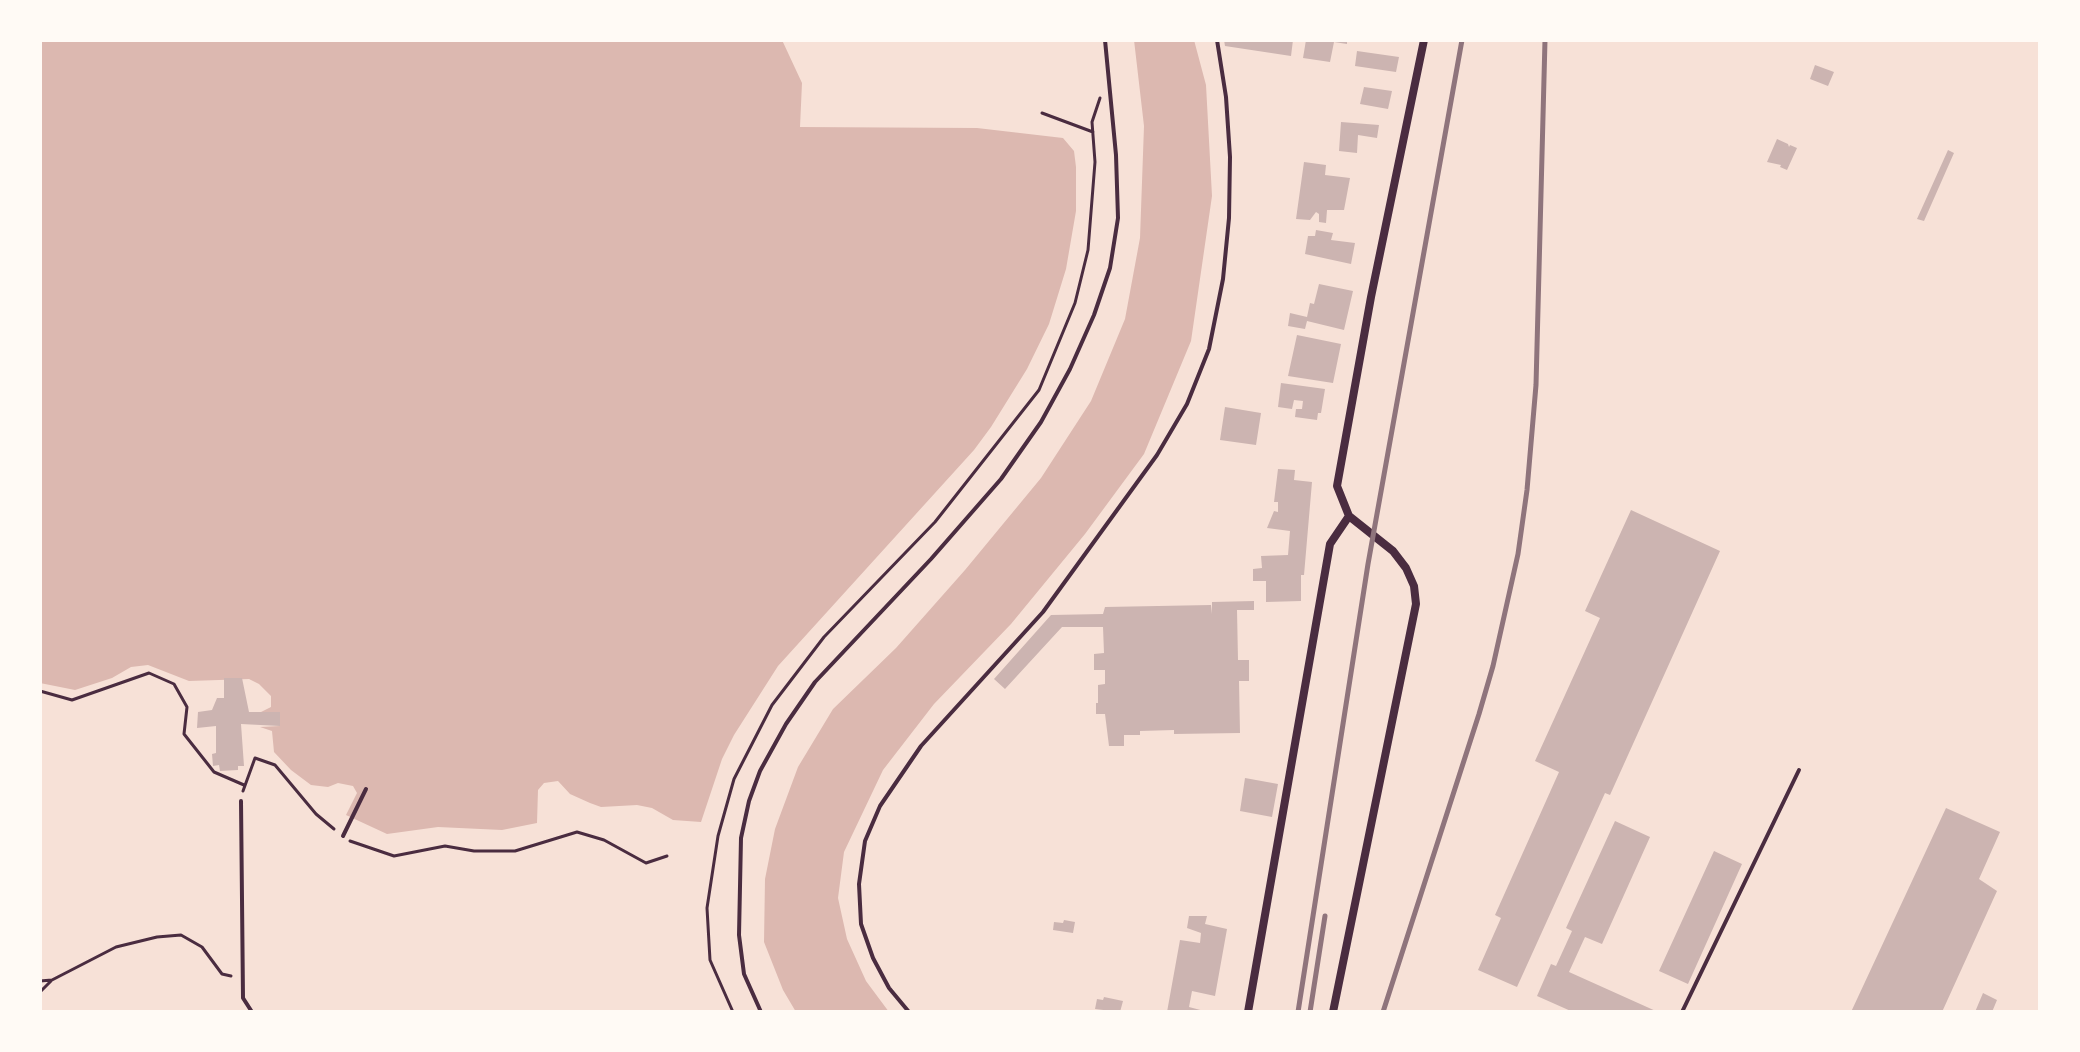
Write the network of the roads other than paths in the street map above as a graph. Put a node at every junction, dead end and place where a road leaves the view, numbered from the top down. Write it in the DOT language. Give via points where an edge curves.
graph roads {
  1 [pos="1105,40"];
  2 [pos="1217,40"];
  3 [pos="1424,40"];
  4 [pos="1349,516"];
  5 [pos="1799,770"];
  6 [pos="366,789"];
  7 [pos="241,801"];
  8 [pos="343,836"];
  9 [pos="252,1012"];
  10 [pos="761,1012"];
  11 [pos="909,1012"];
  12 [pos="1248,1012"];
  13 [pos="1333,1012"];
  14 [pos="1682,1012"];
  1 -- 10 [label="lane" via="1118,218 1110,268 1070,369 1001,479 815,682 786,724 749,801 741,838 739,935 744,974"];
  2 -- 11 [label="lane" via="1226,97 1229,218 1209,349 1187,404 1142,477 1043,612 921,746 880,806 865,841 861,924 889,988"];
  3 -- 4 [label="street" via="1337,486"];
  4 -- 12 [label="street" via="1330,544"];
  4 -- 13 [label="street" via="1406,568 1416,604"];
  5 -- 14 [label="lane"];
  6 -- 8 [label="lane"];
  7 -- 9 [label="lane" via="243,998"];
}
